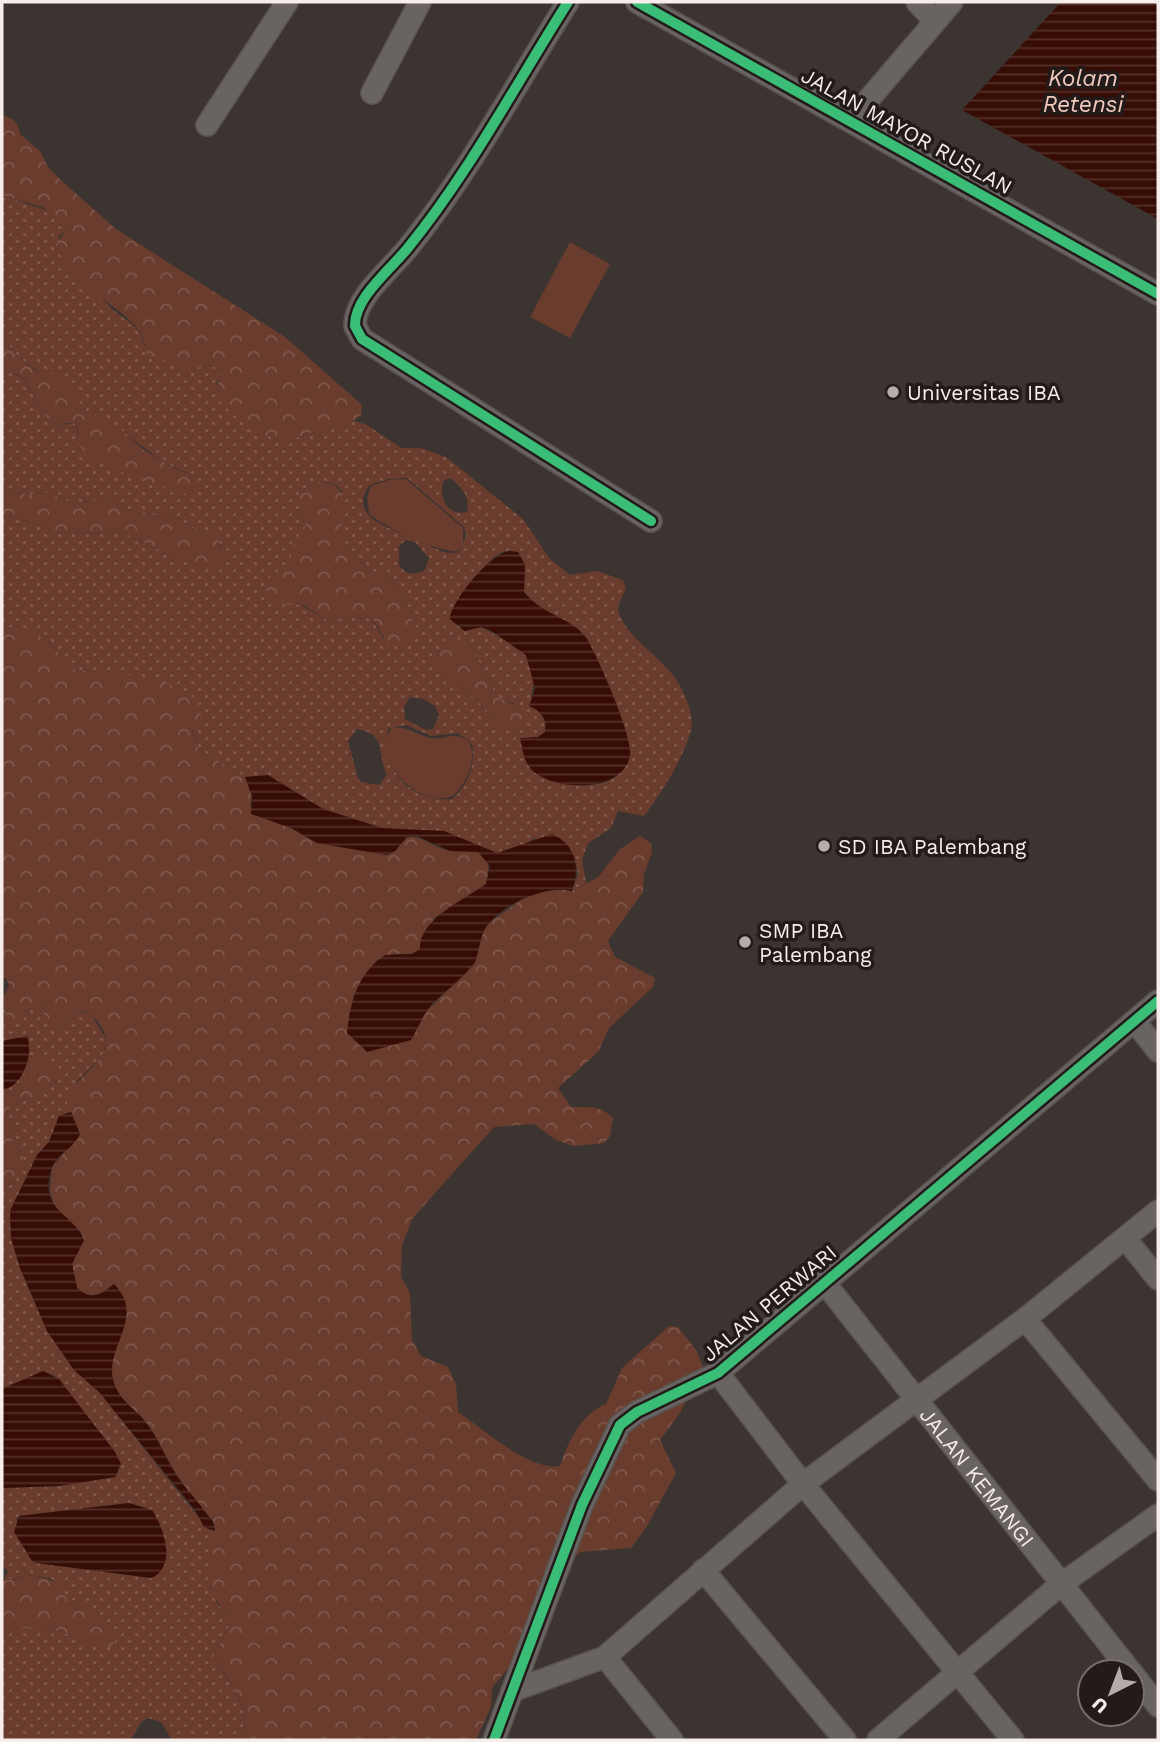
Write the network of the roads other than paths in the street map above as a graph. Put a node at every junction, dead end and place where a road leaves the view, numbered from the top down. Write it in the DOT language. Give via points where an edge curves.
graph roads {
  1 [pos="287,2"];
  2 [pos="420,2"];
  3 [pos="568,2"];
  4 [pos="637,2"];
  5 [pos="917,2"];
  6 [pos="952,2"];
  7 [pos="935,21"];
  8 [pos="372,93"];
  9 [pos="850,121"];
  10 [pos="208,125"];
  11 [pos="1158,294"];
  12 [pos="651,521"];
  13 [pos="1158,1001"];
  14 [pos="1136,1023"];
  15 [pos="1158,1051"];
  16 [pos="1158,1211"];
  17 [pos="1125,1238"];
  18 [pos="1158,1279"];
  19 [pos="824,1282"];
  20 [pos="1025,1319"];
  21 [pos="719,1373"];
  22 [pos="916,1400"];
  23 [pos="1158,1480"];
  24 [pos="803,1484"];
  25 [pos="1158,1515"];
  26 [pos="704,1570"];
  27 [pos="1060,1585"];
  28 [pos="604,1657"];
  29 [pos="1119,1658"];
  30 [pos="958,1672"];
  31 [pos="512,1691"];
  32 [pos="1146,1691"];
  33 [pos="1158,1706"];
  34 [pos="494,1740"];
  35 [pos="672,1740"];
  36 [pos="845,1740"];
  37 [pos="878,1740"];
  38 [pos="1013,1740"];
  1 -- 10 [label="street"];
  2 -- 8 [label="street"];
  3 -- 12 [label="street" via="468,162 409,246 358,307 355,326 362,339"];
  4 -- 9 [label="street, JALAN MAYOR RUSLAN"];
  5 -- 7 [label="street"];
  6 -- 7 [label="street"];
  7 -- 9 [label="street"];
  9 -- 11 [label="street, JALAN MAYOR RUSLAN"];
  13 -- 14 [label="street, JALAN PERWARI"];
  14 -- 15 [label="street"];
  14 -- 19 [label="street, JALAN PERWARI"];
  16 -- 17 [label="street"];
  17 -- 18 [label="street"];
  17 -- 20 [label="street"];
  19 -- 21 [label="street, JALAN PERWARI"];
  19 -- 22 [label="street, JALAN KEMANGI"];
  20 -- 22 [label="street"];
  20 -- 23 [label="street"];
  21 -- 24 [label="street"];
  21 -- 31 [label="street, JALAN PERWARI" via="637,1412 620,1425 582,1505"];
  22 -- 24 [label="street"];
  22 -- 27 [label="street, JALAN KEMANGI"];
  24 -- 26 [label="street"];
  24 -- 30 [label="street"];
  25 -- 27 [label="street"];
  26 -- 28 [label="street"];
  26 -- 36 [label="street"];
  27 -- 29 [label="street, JALAN KEMANGI"];
  27 -- 30 [label="street"];
  28 -- 31 [label="street"];
  28 -- 35 [label="street"];
  30 -- 37 [label="street"];
  30 -- 38 [label="street"];
  31 -- 34 [label="street, JALAN PERWARI"];
  32 -- 33 [label="street, JALAN KEMANGI"];
}
